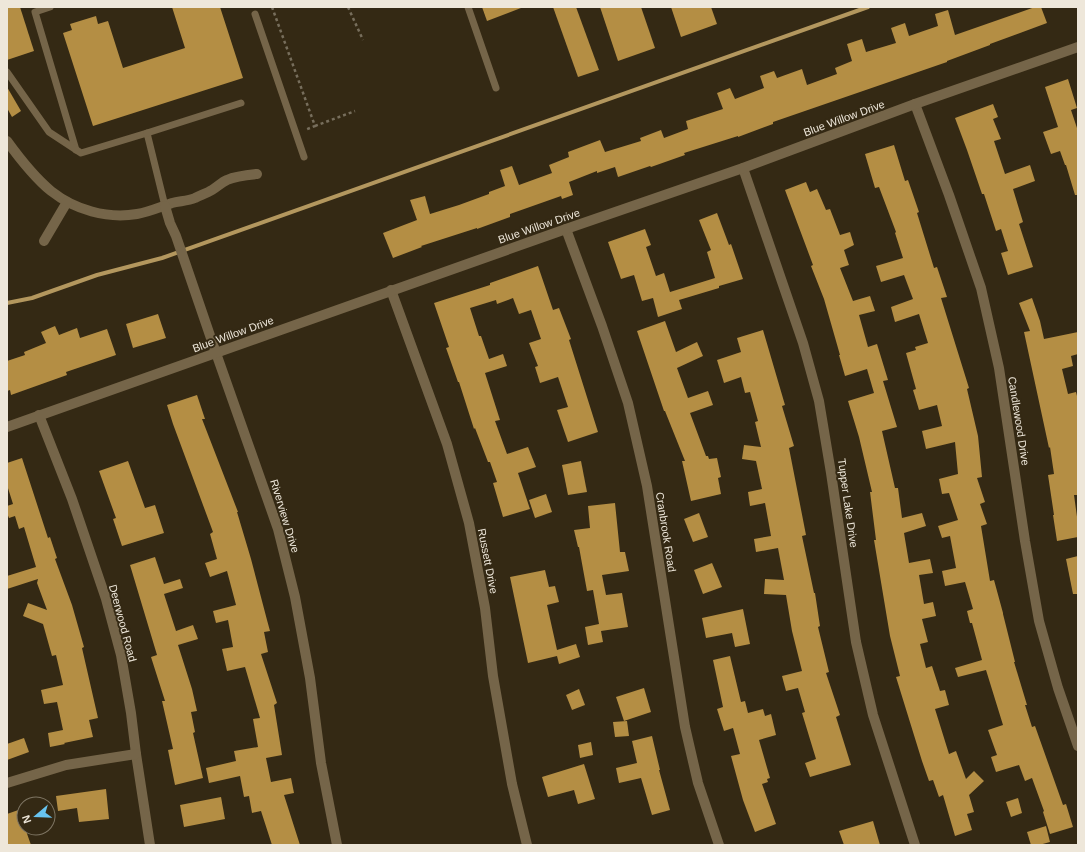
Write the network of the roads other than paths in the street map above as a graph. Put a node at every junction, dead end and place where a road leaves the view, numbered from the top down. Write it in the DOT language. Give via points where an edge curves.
graph roads {
  1 [pos="50,7"];
  2 [pos="468,7"];
  3 [pos="34,10"];
  4 [pos="255,14"];
  5 [pos="1078,47"];
  6 [pos="7,72"];
  7 [pos="496,88"];
  8 [pos="241,103"];
  9 [pos="915,104"];
  10 [pos="147,133"];
  11 [pos="7,141"];
  12 [pos="76,150"];
  13 [pos="304,157"];
  14 [pos="743,168"];
  15 [pos="257,174"];
  16 [pos="67,202"];
  17 [pos="165,206"];
  18 [pos="566,229"];
  19 [pos="44,241"];
  20 [pos="391,290"];
  21 [pos="216,353"];
  22 [pos="39,415"];
  23 [pos="7,427"];
  24 [pos="1078,746"];
  25 [pos="136,754"];
  26 [pos="7,784"];
  27 [pos="150,845"];
  28 [pos="336,845"];
  29 [pos="527,845"];
  30 [pos="718,845"];
  31 [pos="915,845"];
  1 -- 3 [label="lane"];
  2 -- 7 [label="lane"];
  3 -- 12 [label="lane"];
  4 -- 13 [label="lane"];
  5 -- 9 [label="street, Blue Willow Drive"];
  6 -- 12 [label="lane" via="48,132"];
  8 -- 10 [label="lane"];
  9 -- 14 [label="street, Blue Willow Drive"];
  9 -- 24 [label="street, Candlewood Drive" via="981,288 999,368 1039,621"];
  10 -- 12 [label="lane" via="81,153"];
  10 -- 17 [label="lane"];
  11 -- 16 [label="street" via="38,179"];
  14 -- 18 [label="street, Blue Willow Drive"];
  14 -- 31 [label="street, Tupper Lake Drive" via="801,336 819,401 856,642 873,715"];
  15 -- 17 [label="street" via="227,180 194,198"];
  16 -- 17 [label="street" via="101,214 119,215 137,214"];
  16 -- 19 [label="street"];
  17 -- 21 [label="street, Riverview Drive"];
  18 -- 20 [label="street, Blue Willow Drive"];
  18 -- 30 [label="street, Cranbrook Road" via="628,403 647,486 685,727 698,783"];
  20 -- 21 [label="street, Blue Willow Drive"];
  20 -- 29 [label="street, Russett Drive" via="447,444 469,523 485,608 493,676 510,776"];
  21 -- 22 [label="street, Blue Willow Drive"];
  21 -- 28 [label="street, Riverview Drive" via="278,529 295,597"];
  22 -- 23 [label="street, Blue Willow Drive"];
  22 -- 25 [label="street, Deerwood Road" via="72,499 106,599 120,655"];
  25 -- 26 [label="street" via="66,766"];
  25 -- 27 [label="street, Deerwood Road"];
}
